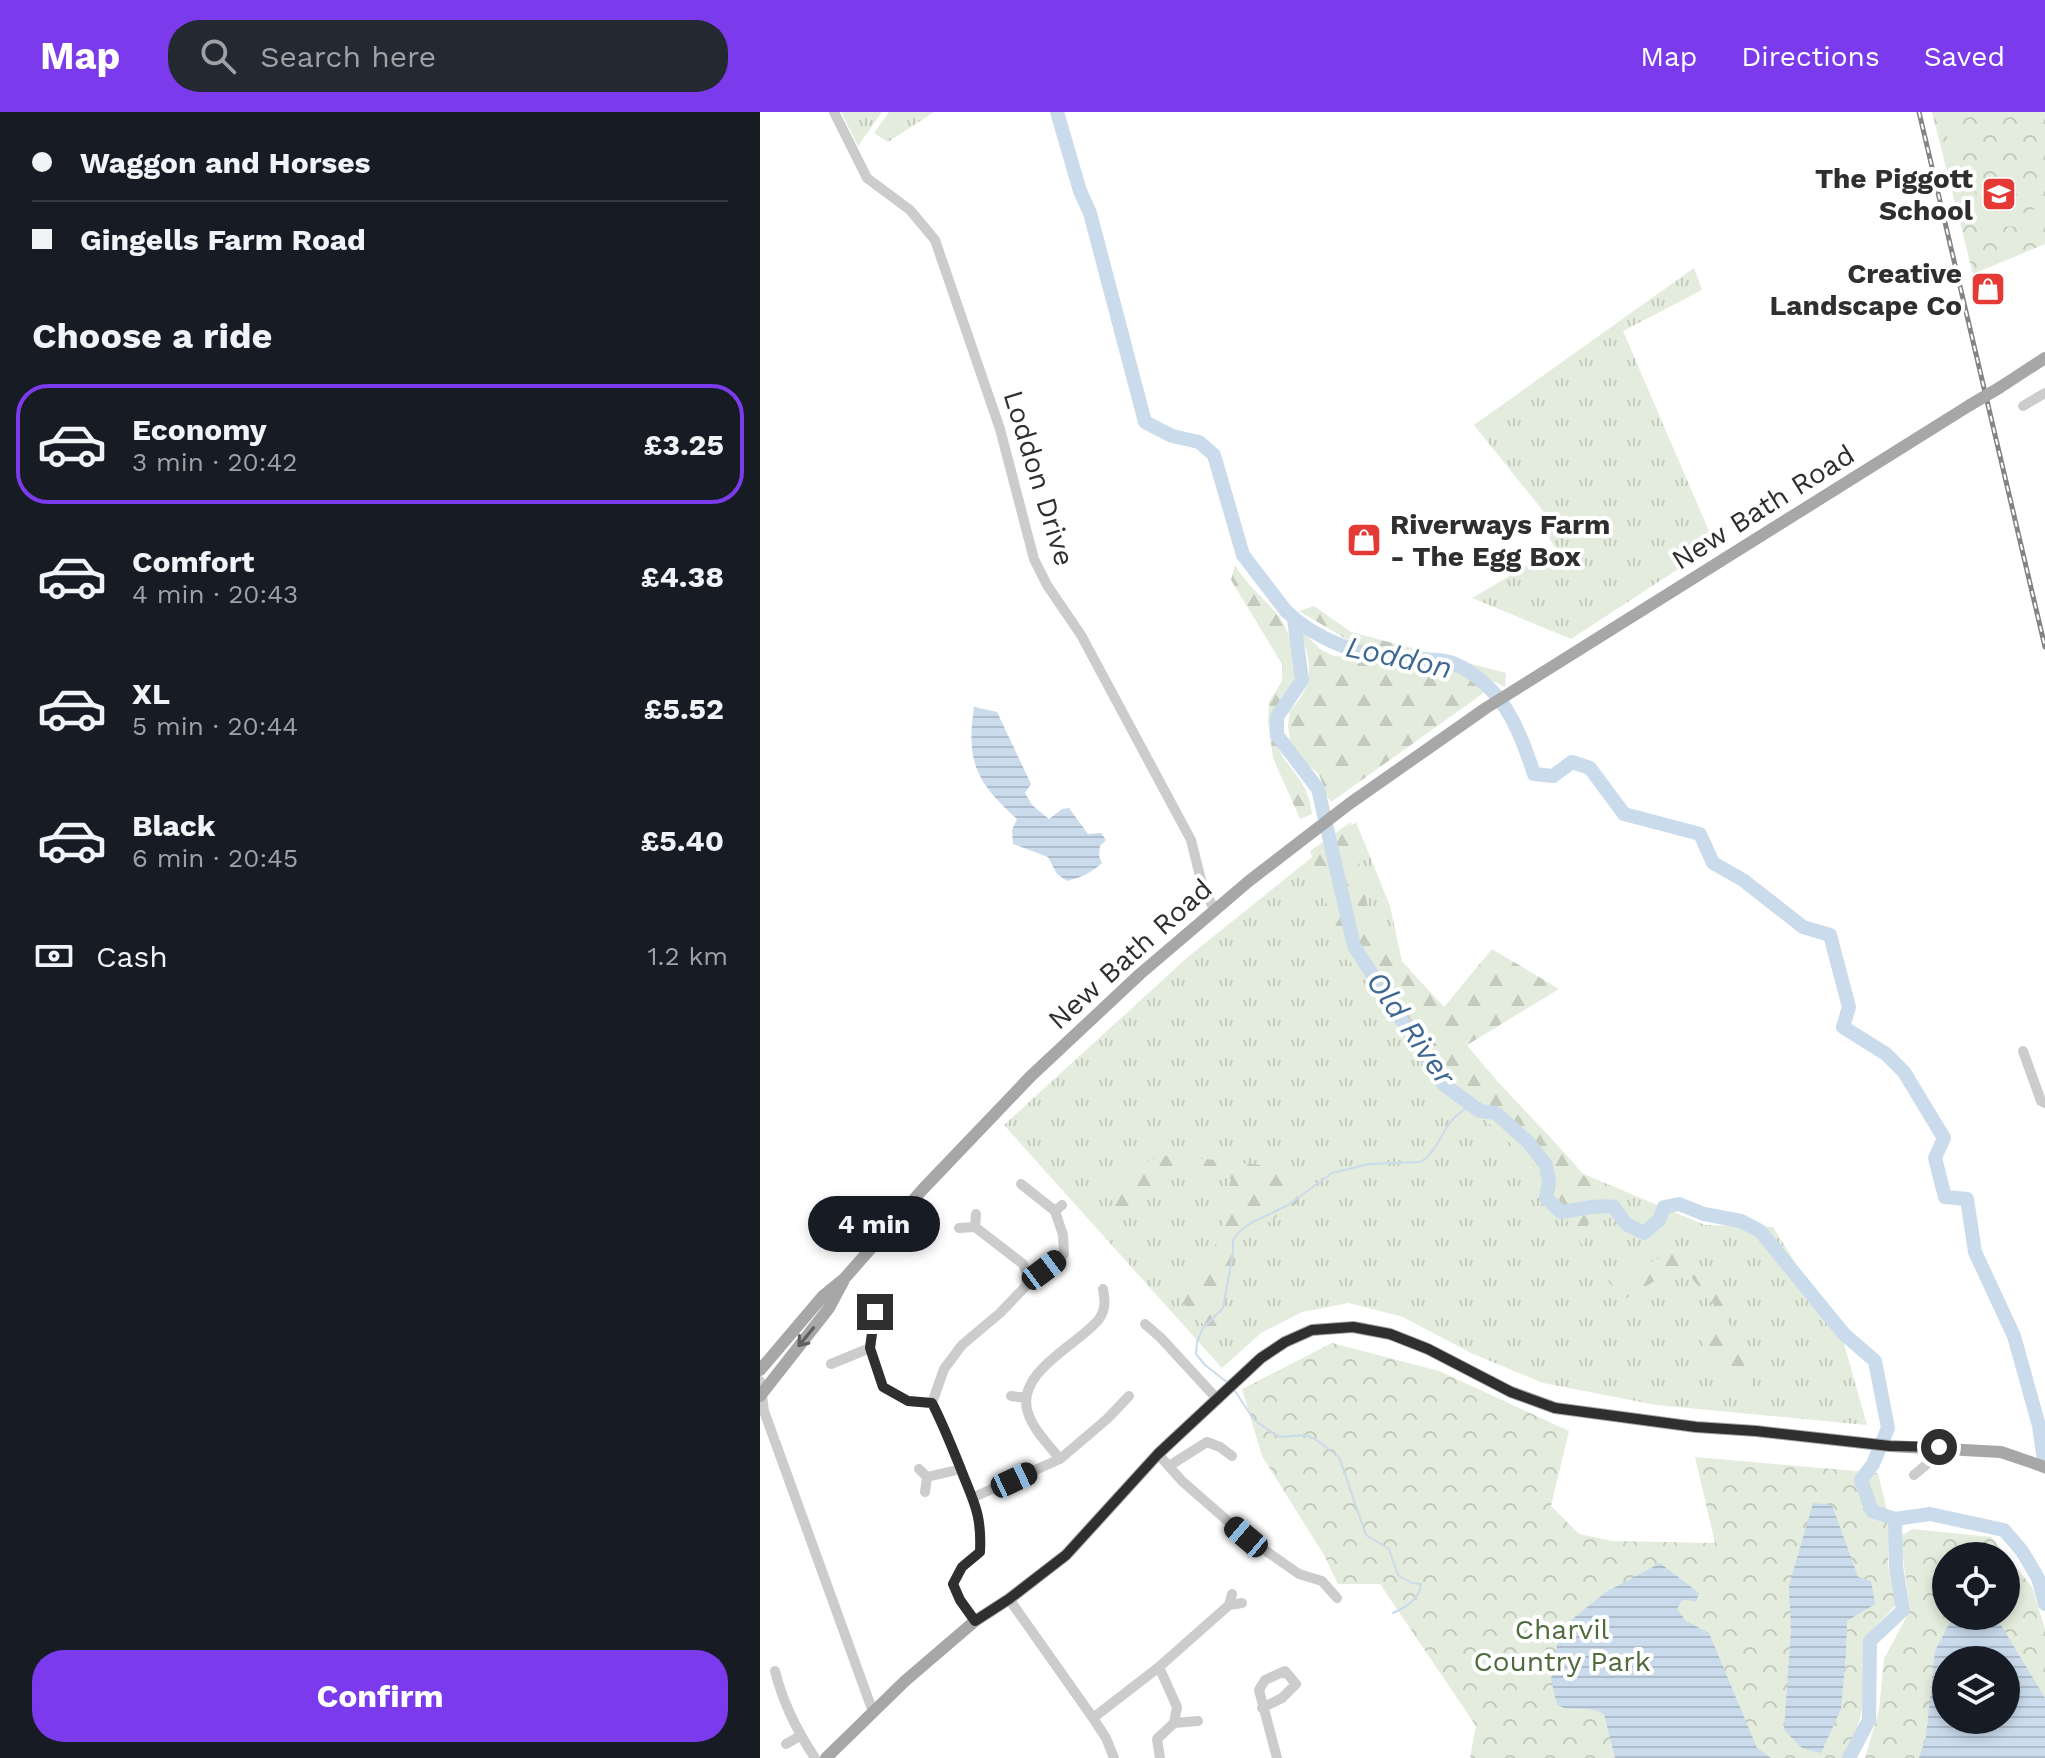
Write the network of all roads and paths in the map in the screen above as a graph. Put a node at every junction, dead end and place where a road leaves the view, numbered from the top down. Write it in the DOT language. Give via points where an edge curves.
graph roads {
  1 [pos="834,112"];
  2 [pos="2045,358"];
  3 [pos="2045,393"];
  4 [pos="2023,406"];
  5 [pos="1214,910"];
  6 [pos="2023,1051"];
  7 [pos="2045,1103"];
  8 [pos="1021,1184"];
  9 [pos="976,1214"];
  10 [pos="975,1227"];
  11 [pos="959,1228"];
  12 [pos="844,1279"];
  13 [pos="1026,1286"];
  14 [pos="1103,1289"];
  15 [pos="875,1312"];
  16 [pos="1145,1324"];
  17 [pos="870,1348"];
  18 [pos="831,1364"];
  19 [pos="760,1370"];
  20 [pos="761,1390"];
  21 [pos="1011,1396"];
  22 [pos="1129,1396"];
  23 [pos="1221,1397"];
  24 [pos="1026,1398"];
  25 [pos="932,1403"];
  26 [pos="762,1410"];
  27 [pos="1939,1447"];
  28 [pos="1158,1454"];
  29 [pos="1232,1456"];
  30 [pos="1060,1459"];
  31 [pos="1169,1466"];
  32 [pos="2040,1466"];
  33 [pos="961,1469"];
  34 [pos="1914,1475"];
  35 [pos="925,1492"];
  36 [pos="974,1497"];
  37 [pos="1337,1598"];
  38 [pos="1009,1599"];
  39 [pos="1242,1603"];
  40 [pos="975,1621"];
  41 [pos="1159,1667"];
  42 [pos="775,1671"];
  43 [pos="1262,1708"];
  44 [pos="873,1712"];
  45 [pos="1093,1718"];
  46 [pos="1198,1721"];
  47 [pos="1174,1723"];
  48 [pos="800,1736"];
  49 [pos="786,1744"];
  50 [pos="815,1758"];
  51 [pos="826,1758"];
  52 [pos="1113,1758"];
  53 [pos="1160,1758"];
  54 [pos="1277,1758"];
  1 -- 5 [label="street, Loddon Drive" via="867,178 910,210 935,240 1000,429 1034,559 1191,840"];
  2 -- 5 [label="main road, New Bath Road, bridge" via="1486,708 1349,804"];
  3 -- 4 [label="street"];
  5 -- 12 [label="main road, New Bath Road" via="1031,1076"];
  6 -- 7 [label="street"];
  8 -- 13 [label="street" via="1059,1208 1064,1254"];
  9 -- 10 [label="street"];
  10 -- 11 [label="street"];
  10 -- 13 [label="street" via="1023,1264"];
  12 -- 19 [label="main road, New Bath Road"];
  12 -- 20 [label="main road, New Bath Road, one-way" via="829,1308"];
  13 -- 25 [label="street" via="1000,1313 958,1342"];
  14 -- 24 [label="street" via="1106,1304 1099,1319 1079,1342 1048,1364"];
  15 -- 17 [label="street"];
  16 -- 23 [label="street" via="1165,1333"];
  17 -- 18 [label="street"];
  17 -- 25 [label="street" via="883,1387 908,1401"];
  20 -- 26 [label="street"];
  21 -- 24 [label="street"];
  22 -- 30 [label="street" via="1112,1422"];
  23 -- 27 [label="main road" via="1285,1342 1312,1330 1353,1327 1428,1349 1511,1392 1555,1408 1696,1427"];
  23 -- 28 [label="main road"];
  24 -- 30 [label="street" via="1033,1426"];
  25 -- 33 [label="street"];
  26 -- 44 [label="street"];
  27 -- 32 [label="main road" via="2001,1452"];
  27 -- 34 [label="street"];
  28 -- 31 [label="street"];
  28 -- 38 [label="main road" via="1066,1555"];
  29 -- 31 [label="street" via="1207,1442"];
  30 -- 36 [label="street"];
  31 -- 37 [label="street" via="1246,1537 1299,1574 1322,1581"];
  33 -- 35 [label="street" via="923,1473"];
  33 -- 36 [label="street"];
  36 -- 40 [label="street" via="980,1552 962,1567 953,1584"];
  38 -- 40 [label="main road"];
  38 -- 45 [label="street"];
  39 -- 41 [label="street" via="1230,1600"];
  40 -- 44 [label="main road"];
  41 -- 45 [label="street"];
  41 -- 47 [label="street" via="1177,1707"];
  42 -- 48 [label="street" via="775,1687"];
  43 -- 54 [label="street"];
  44 -- 51 [label="main road"];
  45 -- 52 [label="street"];
  46 -- 47 [label="street"];
  47 -- 53 [label="street" via="1157,1739"];
  48 -- 49 [label="street"];
  48 -- 50 [label="street"];
}
